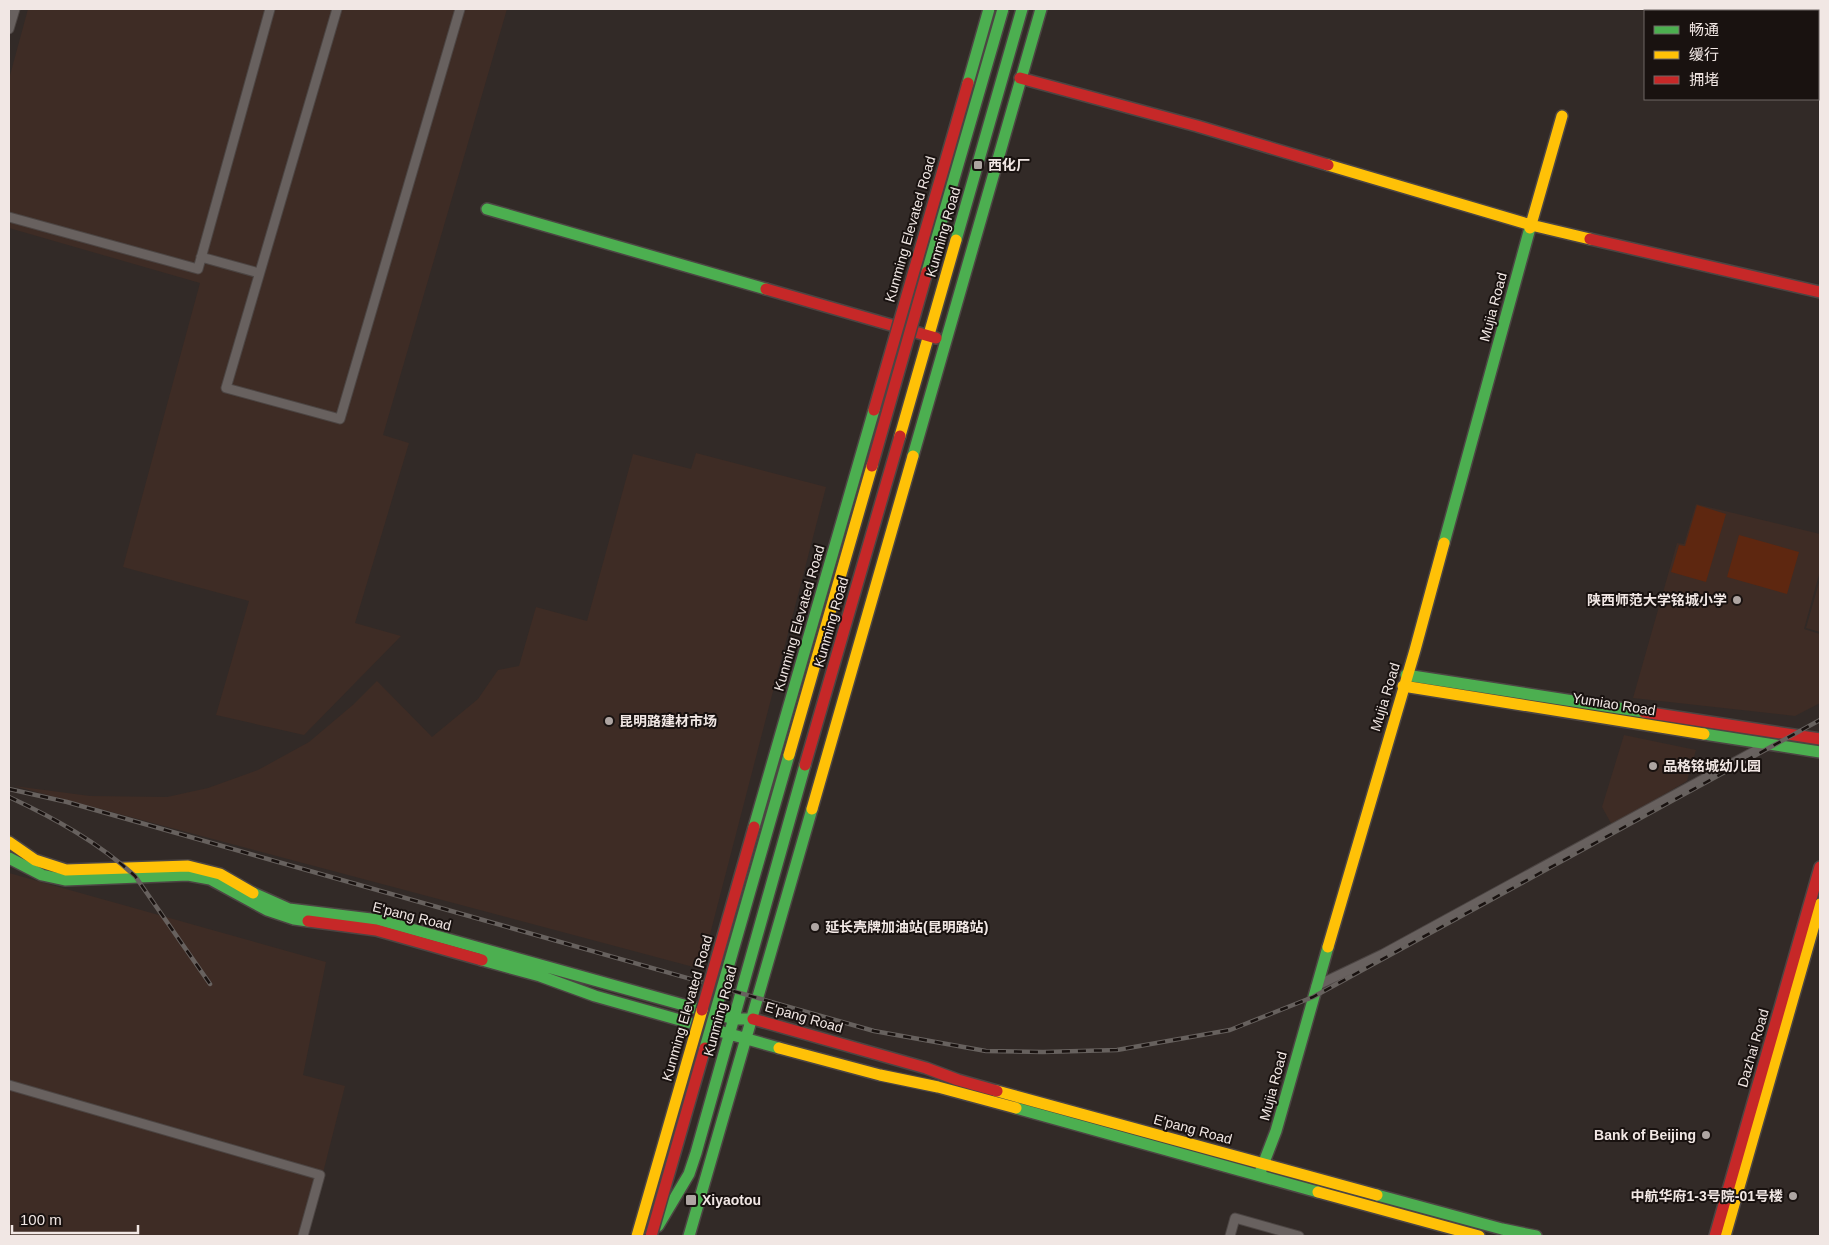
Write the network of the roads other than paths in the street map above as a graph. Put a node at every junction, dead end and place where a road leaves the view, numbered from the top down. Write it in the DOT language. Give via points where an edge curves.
graph roads {
  1 [pos="14,9"];
  2 [pos="270,9"];
  3 [pos="337,9"];
  4 [pos="460,9"];
  5 [pos="989,9"];
  6 [pos="1003,9"];
  7 [pos="1022,9"];
  8 [pos="1041,9"];
  9 [pos="9,29"];
  10 [pos="1021,78"];
  11 [pos="1562,116"];
  12 [pos="487,208"];
  13 [pos="9,217"];
  14 [pos="1531,225"];
  15 [pos="201,256"];
  16 [pos="259,274"];
  17 [pos="1820,292"];
  18 [pos="928,336"];
  19 [pos="946,341"];
  20 [pos="1405,681"];
  21 [pos="1820,739"];
  22 [pos="1768,744"];
  23 [pos="1820,752"];
  24 [pos="9,842"];
  25 [pos="9,858"];
  26 [pos="1820,867"];
  27 [pos="1820,904"];
  28 [pos="1316,986"];
  29 [pos="751,1018"];
  30 [pos="734,1019"];
  31 [pos="730,1034"];
  32 [pos="746,1039"];
  33 [pos="825,1039"];
  34 [pos="820,1059"];
  35 [pos="9,1085"];
  36 [pos="1263,1163"];
  37 [pos="1260,1175"];
  38 [pos="653,1235"];
  39 [pos="304,1236"];
  40 [pos="637,1236"];
  41 [pos="689,1236"];
  42 [pos="1230,1236"];
  43 [pos="1299,1236"];
  44 [pos="1479,1236"];
  45 [pos="1536,1236"];
  46 [pos="1715,1236"];
  47 [pos="1724,1236"];
  1 -- 9 [label="street"];
  2 -- 15 [label="street"];
  3 -- 16 [label="street"];
  4 -- 16 [label="street" via="340,418 226,388"];
  5 -- 40 [label="main road, Kunming Elevated Road, bridge"];
  6 -- 38 [label="main road, Kunming Elevated Road, bridge"];
  7 -- 18 [label="main road, Kunming Road"];
  8 -- 10 [label="main road"];
  10 -- 14 [label="main road" via="1197,126"];
  10 -- 19 [label="main road"];
  11 -- 14 [label="main road, Mujia Road"];
  12 -- 18 [label="main road"];
  13 -- 15 [label="street" via="198,269"];
  14 -- 17 [label="main road"];
  14 -- 20 [label="main road, Mujia Road"];
  15 -- 16 [label="street"];
  18 -- 19 [label="main road"];
  18 -- 30 [label="main road, Kunming Road"];
  19 -- 29 [label="main road"];
  20 -- 21 [label="main road, Yumiao Road"];
  20 -- 22 [label="main road, Yumiao Road"];
  20 -- 28 [label="main road, Mujia Road"];
  22 -- 23 [label="main road, Yumiao Road"];
  22 -- 28 [label="street" via="1383,954"];
  24 -- 30 [label="main road, E'pang Road" via="34,860 66,870 188,866 208,870 260,898 289,908 379,920"];
  25 -- 31 [label="main road, E'pang Road" via="42,875 66,880 188,875 210,879 267,910 294,919 376,930"];
  26 -- 46 [label="main road, Dazhai Road"];
  27 -- 47 [label="main road, Dazhai Road"];
  28 -- 36 [label="main road, Mujia Road" via="1276,1131"];
  29 -- 30 [label="main road, E'pang Road"];
  29 -- 32 [label="main road"];
  29 -- 33 [label="main road, E'pang Road"];
  30 -- 31 [label="main road, Kunming Road"];
  31 -- 32 [label="main road, E'pang Road"];
  31 -- 38 [label="main road, Kunming Road" via="689,1174"];
  32 -- 34 [label="main road, E'pang Road"];
  32 -- 41 [label="main road"];
  33 -- 34 [label="main road"];
  33 -- 36 [label="main road, E'pang Road" via="958,1080"];
  34 -- 37 [label="main road, E'pang Road" via="938,1087"];
  35 -- 39 [label="street" via="320,1175"];
  36 -- 37 [label="main road, Mujia Road"];
  36 -- 45 [label="main road, E'pang Road"];
  37 -- 44 [label="main road, E'pang Road"];
  42 -- 43 [label="street" via="1235,1218"];
}
